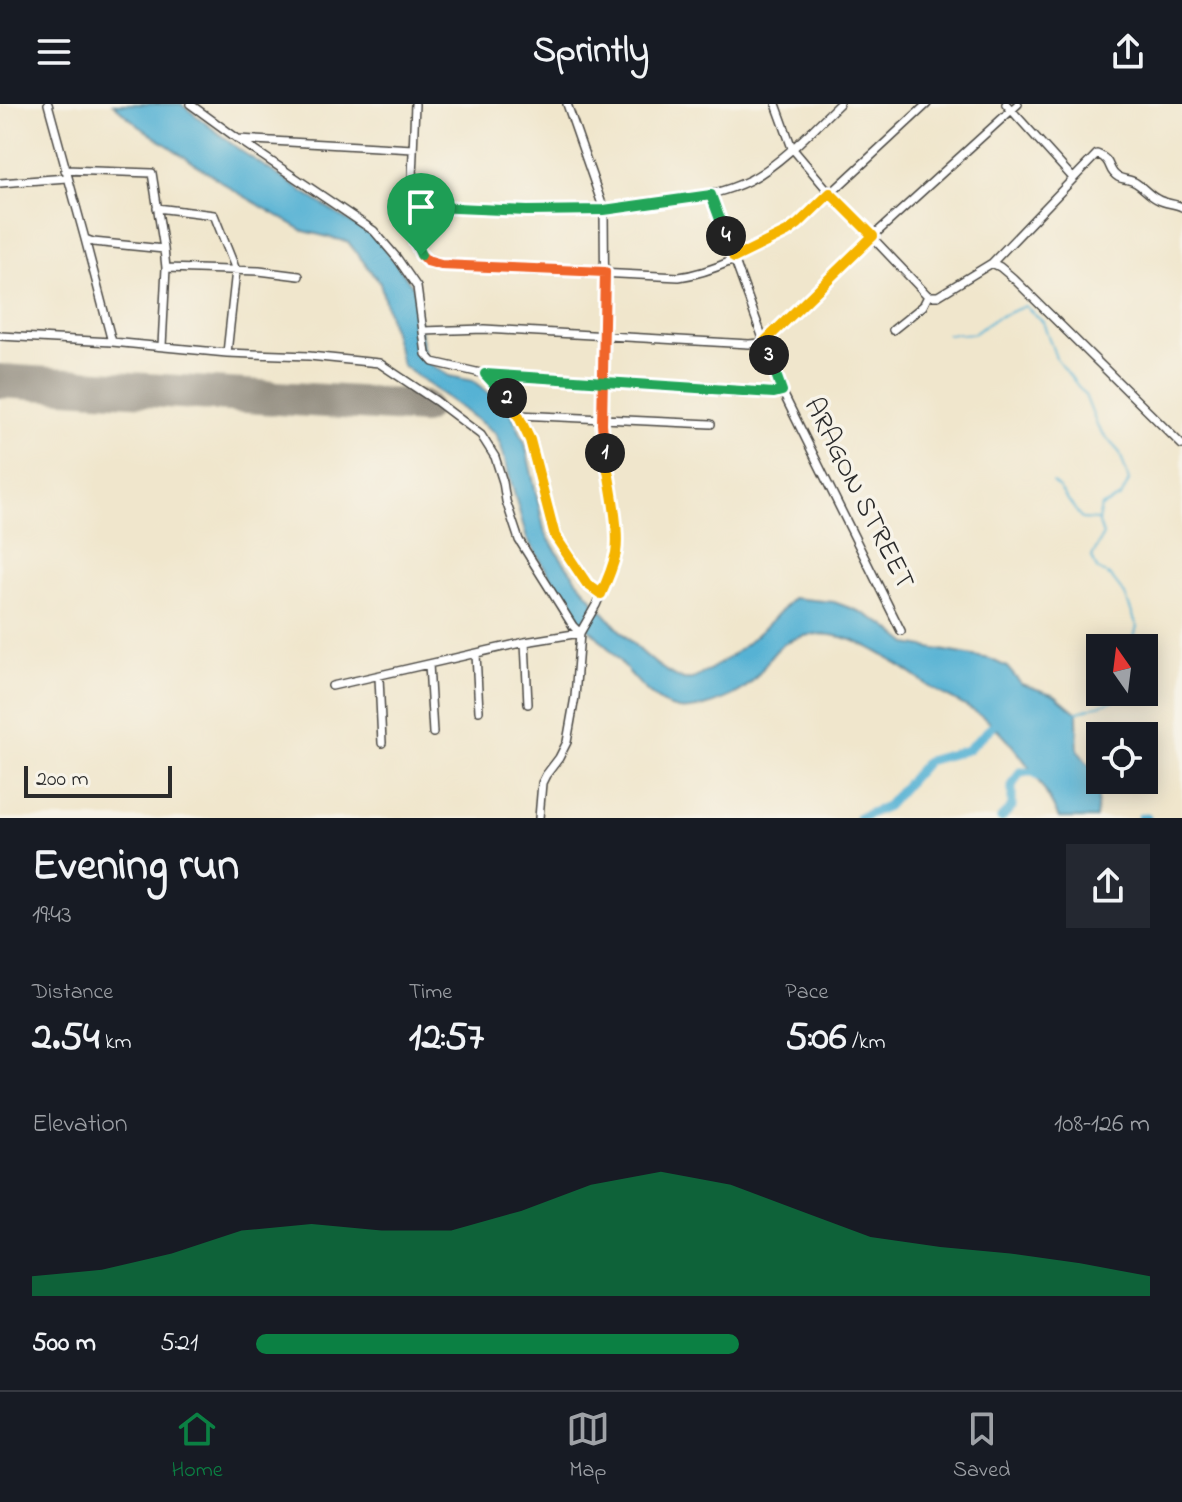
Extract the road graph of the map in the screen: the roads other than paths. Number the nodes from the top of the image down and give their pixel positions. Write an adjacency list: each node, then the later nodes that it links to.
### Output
1 (48, 104): 12 (street)
2 (190, 104): 9 (street)
3 (415, 104): 11 (street)
4 (567, 104): 20 (street)
5 (776, 104): 10 (street)
6 (839, 104): 10 (street)
7 (927, 104): 15 (street)
8 (1011, 106): 13 (street); 21 (street)
9 (238, 139): 11 (street); 32 (street)
10 (792, 148): 15 (street); 16 (street)
11 (413, 149): 17 (street)
12 (66, 174): 14 (street); 19 (street); 22 (street)
13 (1072, 177): 18 (street); 25 (street)
14 (0, 183)
15 (830, 193): 21 (street); 24 (street)
16 (711, 195): 20 (street); 24 (street, ARAGON STREET)
17 (410, 206): 20 (street); 28 (street)
18 (1182, 207)
19 (157, 208): 23 (street); 27 (street)
20 (604, 210): 28 (street)
21 (873, 236): 30 (street); 36 (street)
22 (85, 239): 23 (street); 35 (street)
23 (164, 249): 26 (street)
24 (734, 258): 28 (street); 36 (street, ARAGON STREET)
25 (992, 263): 30 (street); 45 (street)
26 (166, 268): 27 (street); 37 (street)
27 (236, 270): 29 (street); 38 (street)
28 (605, 272): 34 (street)
29 (299, 276)
30 (928, 296): 31 (street)
31 (893, 330)
32 (423, 331): 34 (street); 39 (street)
33 (0, 336): 35 (street)
34 (605, 336): 36 (street); 40 (street)
35 (112, 342): 37 (street)
36 (764, 342): 41 (street, ARAGON STREET)
37 (162, 346): 38 (street)
38 (227, 353): 48 (street)
39 (485, 374): 40 (street); 42 (street)
40 (603, 381): 41 (street); 43 (street)
41 (782, 391): 47 (street, ARAGON STREET)
42 (518, 415): 43 (street); 46 (street)
43 (603, 417): 44 (street); 46 (street)
44 (711, 424)
45 (1182, 445)
46 (601, 594): 48 (street)
47 (901, 631)
48 (580, 633): 49 (street); 58 (street)
49 (525, 642): 50 (street); 54 (street)
50 (476, 654): 51 (street); 55 (street)
51 (429, 664): 52 (street); 56 (street)
52 (379, 677): 53 (street); 57 (street)
53 (332, 686)
54 (528, 704)
55 (479, 711)
56 (433, 733)
57 (382, 743)
58 (539, 818)

